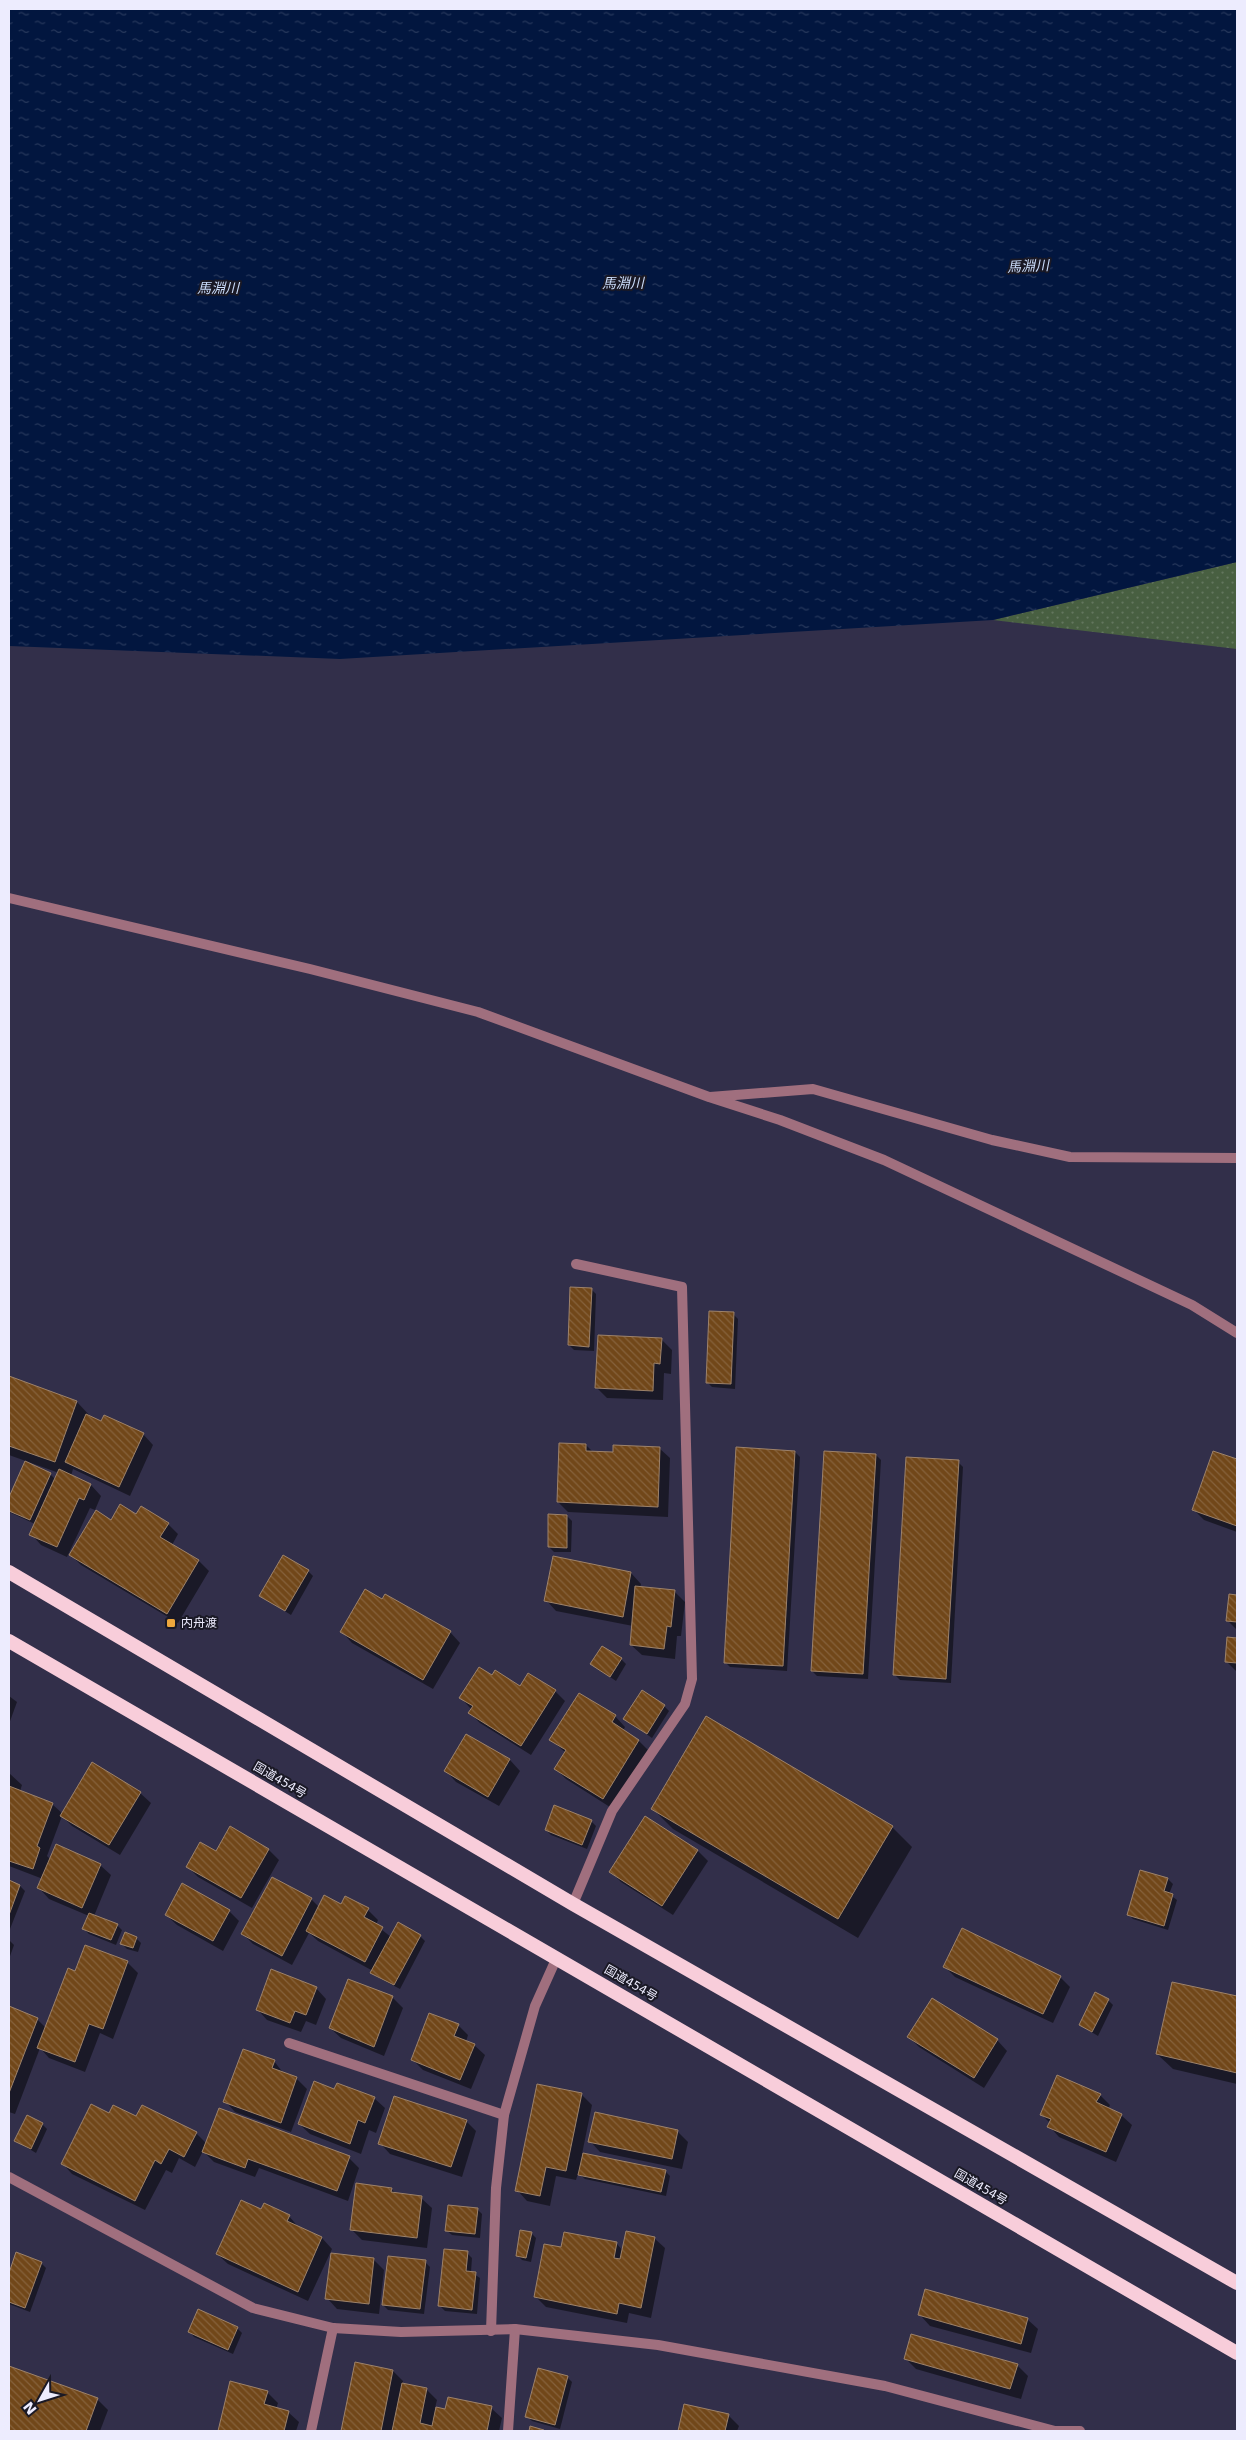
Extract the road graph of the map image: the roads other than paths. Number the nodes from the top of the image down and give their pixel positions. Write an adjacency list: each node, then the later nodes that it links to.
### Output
1 (9, 898): 2 (street)
2 (709, 1097): 3 (street); 5 (street)
3 (1237, 1158)
4 (576, 1264): 8 (street)
5 (1237, 1333)
6 (9, 1572): 8 (highway)
7 (9, 1641): 9 (highway, 国道454号)
8 (572, 1904): 13 (highway)
9 (558, 1957): 11 (street); 17 (highway, 国道454号)
10 (290, 2043): 11 (street)
11 (504, 2115): 16 (street)
12 (9, 2177): 14 (street)
13 (1237, 2283)
14 (333, 2328): 16 (street); 18 (street)
15 (516, 2330): 16 (street); 19 (street); 20 (street)
16 (491, 2331)
17 (1237, 2353)
18 (312, 2431)
19 (508, 2431)
20 (1080, 2431)

